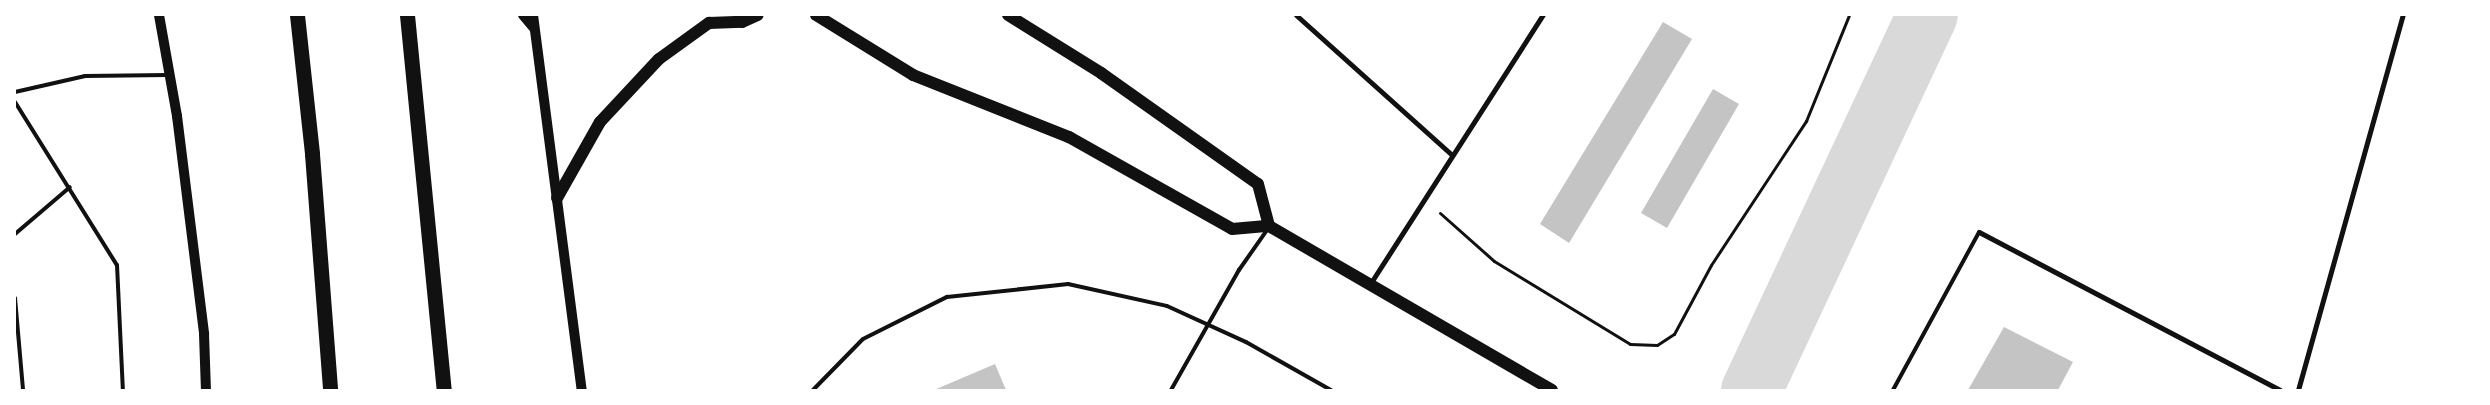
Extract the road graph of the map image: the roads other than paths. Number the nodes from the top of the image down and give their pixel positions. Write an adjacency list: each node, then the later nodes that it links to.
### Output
1 (160, 15): 13 (main road)
2 (297, 15): 28 (highway)
3 (407, 15): 29 (highway)
4 (522, 15): 12 (main road)
5 (533, 15): 12 (main road)
6 (758, 15): 18 (main road)
7 (816, 15): 19 (main road)
8 (1008, 15): 19 (main road)
9 (1296, 15): 16 (street)
10 (1543, 15): 16 (street)
11 (2403, 15): 37 (street)
12 (534, 28): 18 (main road)
13 (170, 75): 14 (lane); 27 (main road)
14 (15, 92)
15 (15, 102): 17 (lane)
16 (1452, 156): 22 (street)
17 (70, 187): 21 (lane); 26 (lane)
18 (557, 198): 30 (main road)
19 (1269, 226): 22 (main road); 24 (lane)
20 (1978, 232): 35 (lane); 36 (street)
21 (15, 234)
22 (1370, 284): 34 (main road)
23 (15, 298): 25 (lane)
24 (1208, 324): 31 (lane); 32 (lane); 33 (lane)
25 (23, 390)
26 (123, 390)
27 (206, 390)
28 (330, 390)
29 (444, 390)
30 (582, 390)
31 (813, 390)
32 (1172, 390)
33 (1331, 390)
34 (1552, 390)
35 (1893, 390)
36 (2280, 390)
37 (2298, 390)

